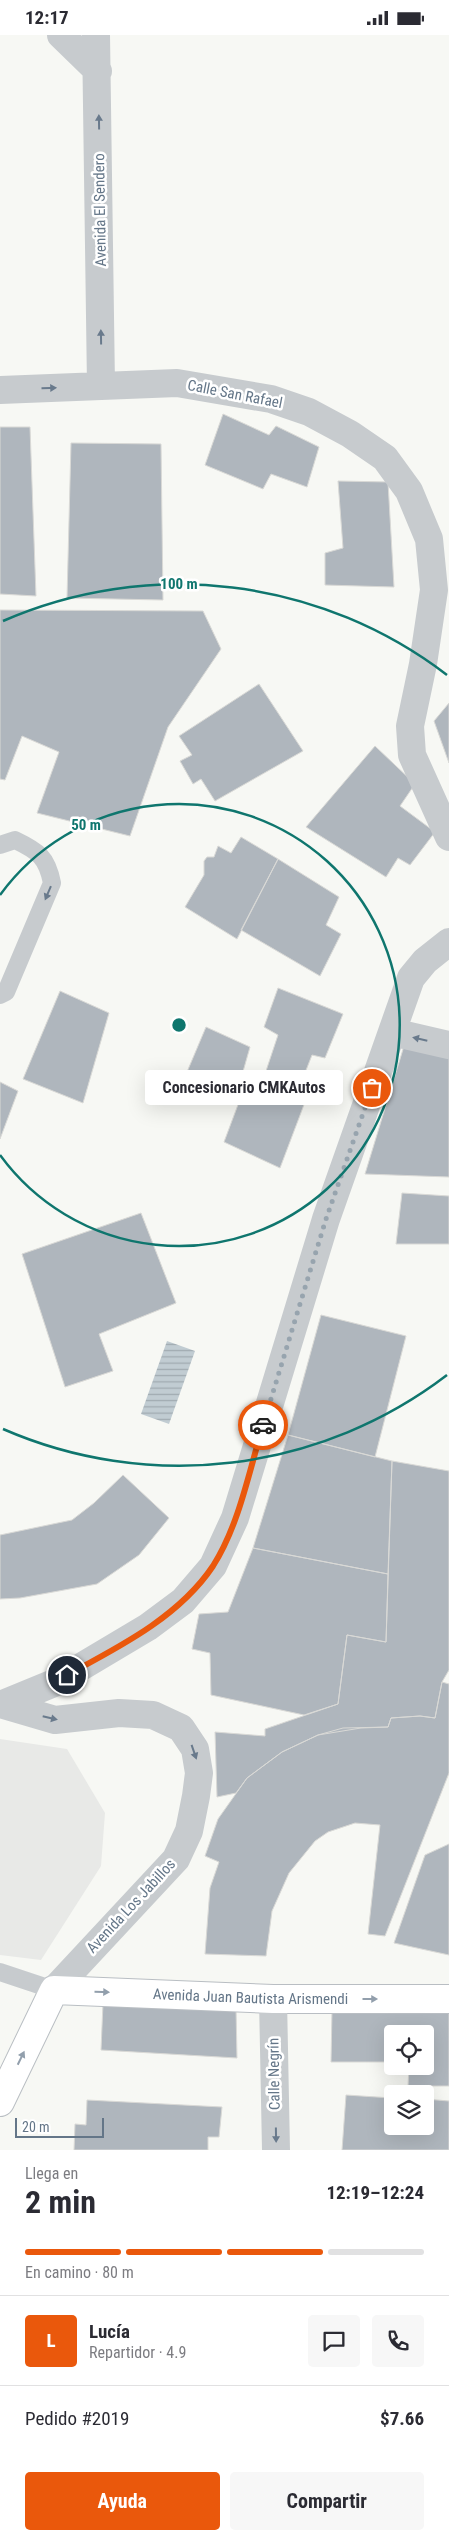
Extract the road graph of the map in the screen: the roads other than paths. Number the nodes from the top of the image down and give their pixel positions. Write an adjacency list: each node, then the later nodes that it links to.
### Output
1 (61, 35): 3 (street)
2 (96, 35): 3 (street, Avenida El Sendero)
3 (98, 71): 4 (street, Avenida El Sendero, one-way to 3)
4 (101, 386): 5 (street, Calle San Rafael, one-way to 4); 6 (street, Calle San Rafael)
5 (0, 390)
6 (449, 837)
7 (0, 845): 9 (lane, one-way to 9)
8 (449, 942): 10 (street)
9 (0, 995)
10 (392, 1032): 11 (street, one-way to 10); 12 (street)
11 (449, 1045)
12 (2, 1704): 14 (street, Avenida Los Jabillos, one-way to 14)
13 (0, 1972): 14 (lane)
14 (54, 1990): 15 (street, Avenida Juan Bautista Arismendi, one-way to 15); 17 (street, Avenida Los Jabillos, one-way to 14)
15 (273, 1999): 16 (street, Avenida Juan Bautista Arismendi, one-way to 16); 18 (street, Calle Negrín, one-way to 18)
16 (449, 1999)
17 (0, 2102)
18 (276, 2150)

